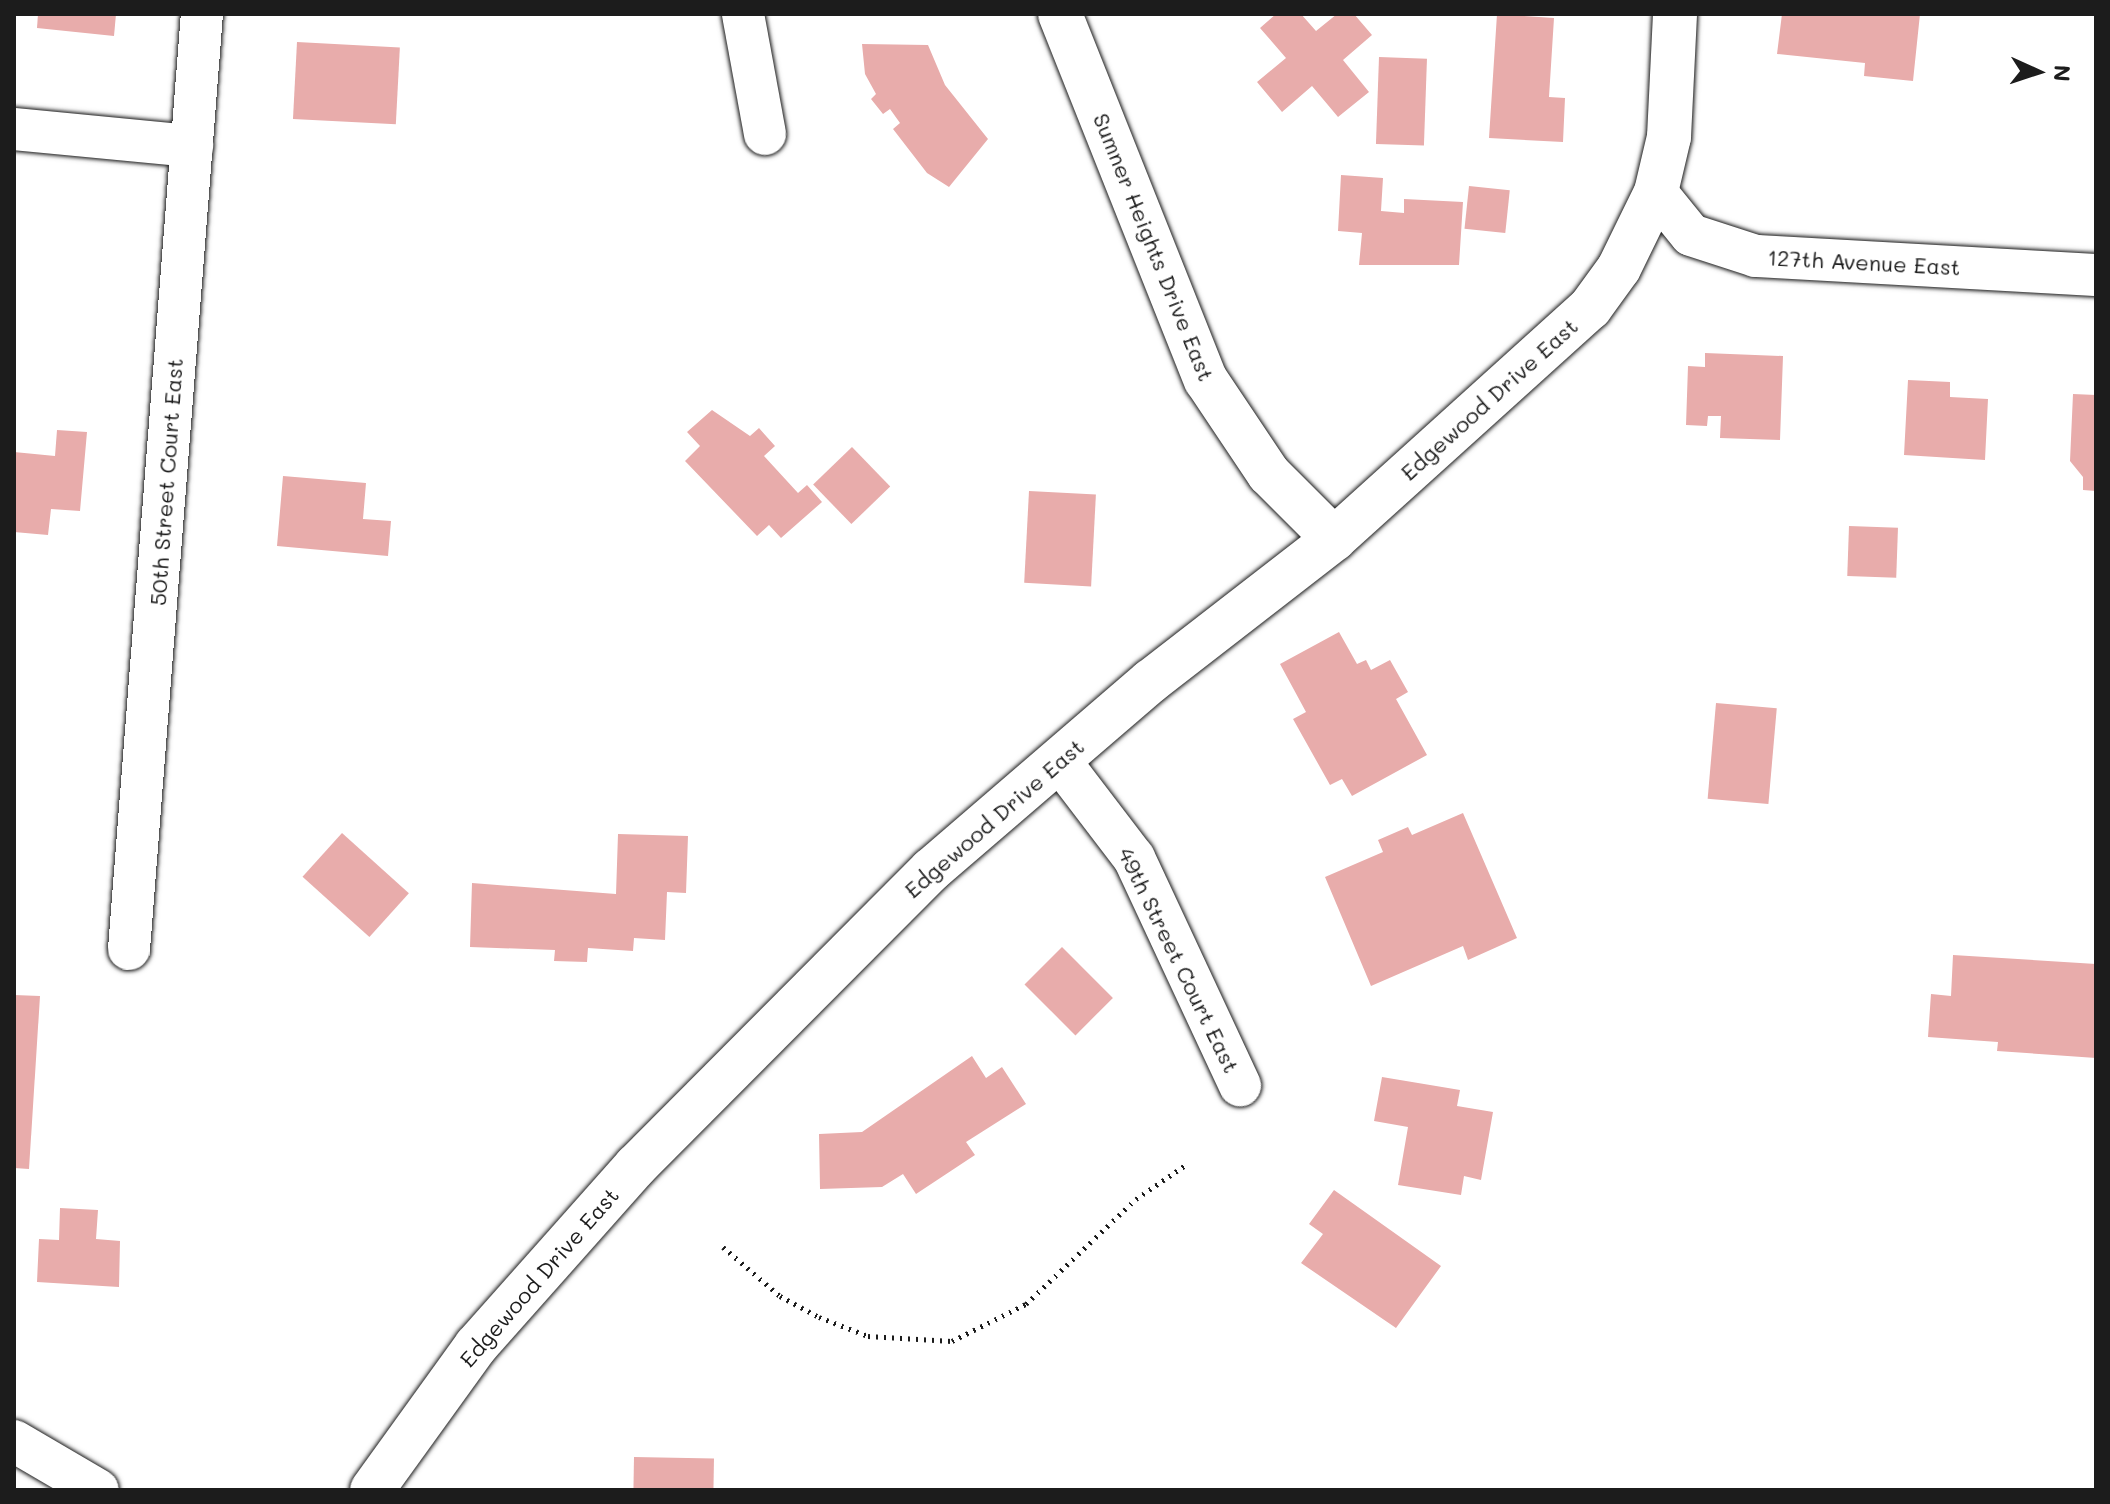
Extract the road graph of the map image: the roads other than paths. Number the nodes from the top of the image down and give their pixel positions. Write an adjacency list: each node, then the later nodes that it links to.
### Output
1 (202, 14): 7 (street, 50th Street Court East)
2 (743, 14): 6 (street)
3 (1060, 14): 10 (street, Sumner Heights Drive East)
4 (1675, 14): 8 (street, Edgewood Drive East)
5 (14, 129): 7 (street)
6 (765, 134)
7 (192, 146): 12 (street, 50th Street Court East)
8 (1656, 192): 9 (street, 127th Avenue East); 10 (street, Edgewood Drive East)
9 (2096, 275)
10 (1334, 539): 11 (street, Edgewood Drive East)
11 (1059, 760): 13 (street, 49th Street Court East); 16 (street, Edgewood Drive East)
12 (129, 949)
13 (1240, 1085)
14 (14, 1441): 15 (street)
15 (98, 1490)
16 (372, 1490)

